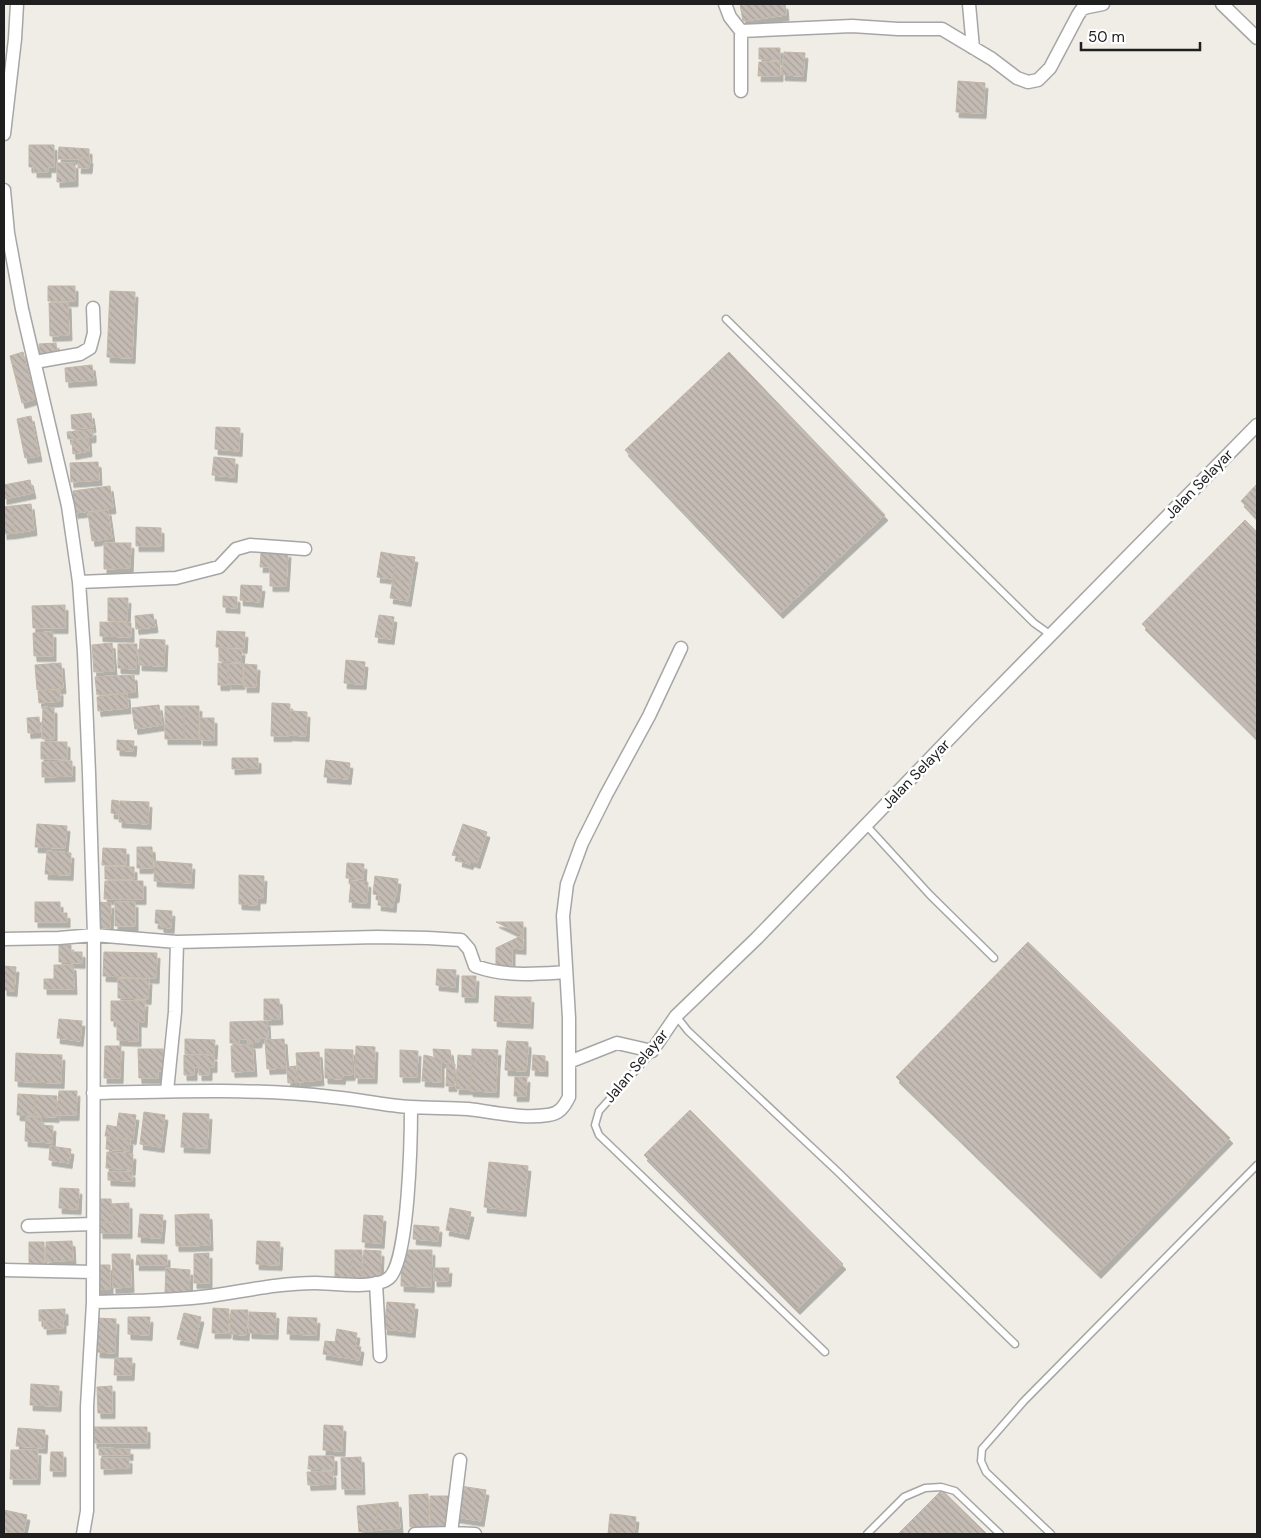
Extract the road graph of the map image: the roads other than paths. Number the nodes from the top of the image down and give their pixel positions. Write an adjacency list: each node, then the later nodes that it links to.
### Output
1 (17, 4): 10 (street)
2 (726, 4): 6 (street)
3 (969, 4): 8 (street)
4 (1103, 4): 8 (street)
5 (1222, 4): 7 (street)
6 (741, 31): 8 (street); 9 (street)
7 (1257, 38)
8 (973, 48)
9 (742, 91)
10 (4, 134)
11 (4, 190): 14 (street)
12 (93, 308): 14 (street)
13 (726, 320): 18 (lane)
14 (35, 362): 17 (street)
15 (1257, 424): 18 (street, Jalan Selayar)
16 (305, 550): 17 (street)
17 (79, 582): 21 (street)
18 (1051, 635): 20 (street, Jalan Selayar)
19 (681, 648): 25 (street)
20 (866, 825): 24 (lane); 26 (street, Jalan Selayar)
21 (94, 935): 22 (street); 23 (street); 30 (street)
22 (4, 939)
23 (177, 942): 25 (street); 29 (street)
24 (994, 958)
25 (566, 972): 28 (street)
26 (676, 1016): 27 (street, Jalan Selayar); 39 (lane)
27 (652, 1051): 28 (street); 40 (lane, Jalan Selayar)
28 (569, 1062): 31 (street)
29 (167, 1091): 30 (street); 31 (street)
30 (93, 1093): 33 (street)
31 (411, 1107): 37 (street)
32 (1257, 1166): 49 (lane)
33 (93, 1224): 34 (street); 36 (street)
34 (28, 1226)
35 (4, 1270): 36 (street)
36 (93, 1272): 38 (street)
37 (376, 1283): 38 (street); 41 (street)
38 (93, 1302): 44 (street)
39 (1015, 1344)
40 (825, 1352)
41 (380, 1356)
42 (460, 1460): 43 (street)
43 (451, 1533): 45 (street); 46 (street)
44 (83, 1534)
45 (416, 1534)
46 (475, 1534)
47 (867, 1534): 48 (lane)
48 (1000, 1534)
49 (1051, 1534)

